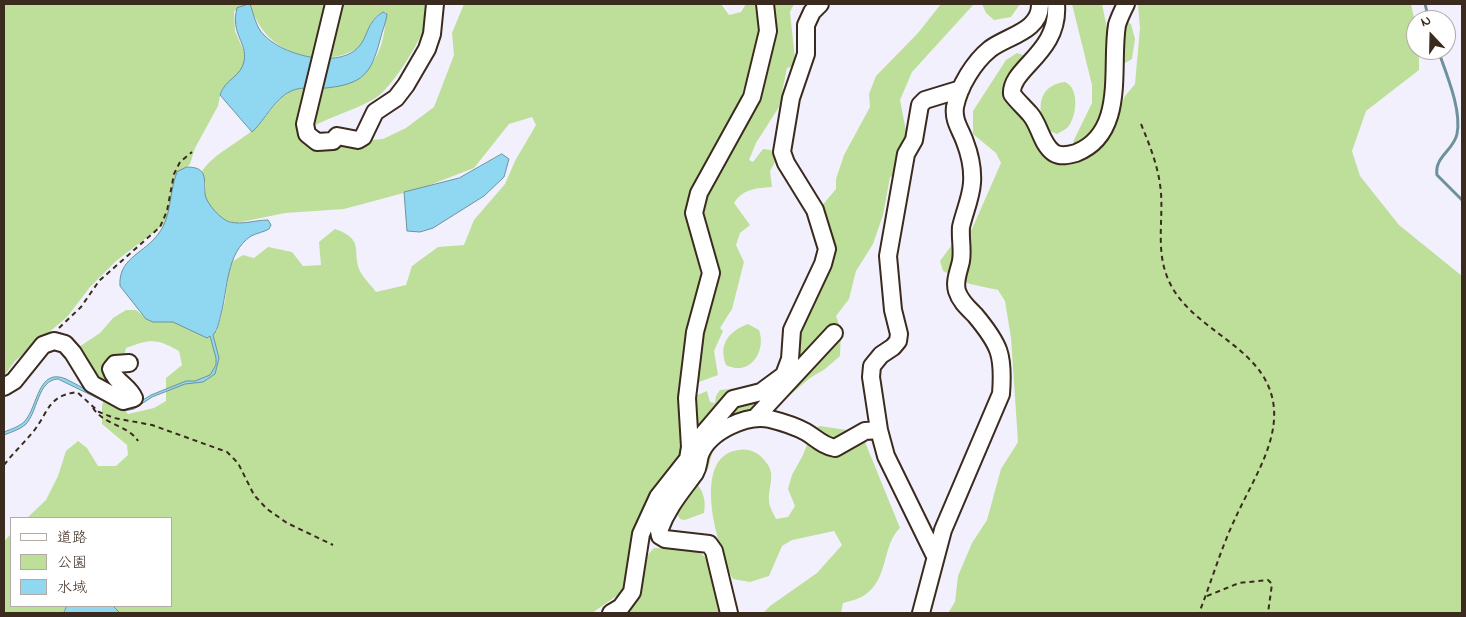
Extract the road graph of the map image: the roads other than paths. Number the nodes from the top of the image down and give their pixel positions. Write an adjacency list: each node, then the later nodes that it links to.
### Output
1 (334, 4): 2 (street)
2 (435, 4)
3 (765, 4): 16 (street)
4 (820, 4): 14 (street)
5 (1040, 4): 8 (street)
6 (1056, 4): 7 (street)
7 (1126, 4)
8 (961, 89): 13 (street); 15 (street)
9 (834, 332): 12 (street)
10 (128, 363): 11 (street)
11 (4, 387)
12 (756, 417): 13 (street); 14 (street)
13 (879, 430): 15 (street)
14 (700, 455): 17 (street)
15 (935, 556): 18 (street)
16 (611, 613)
17 (729, 613)
18 (922, 613)

